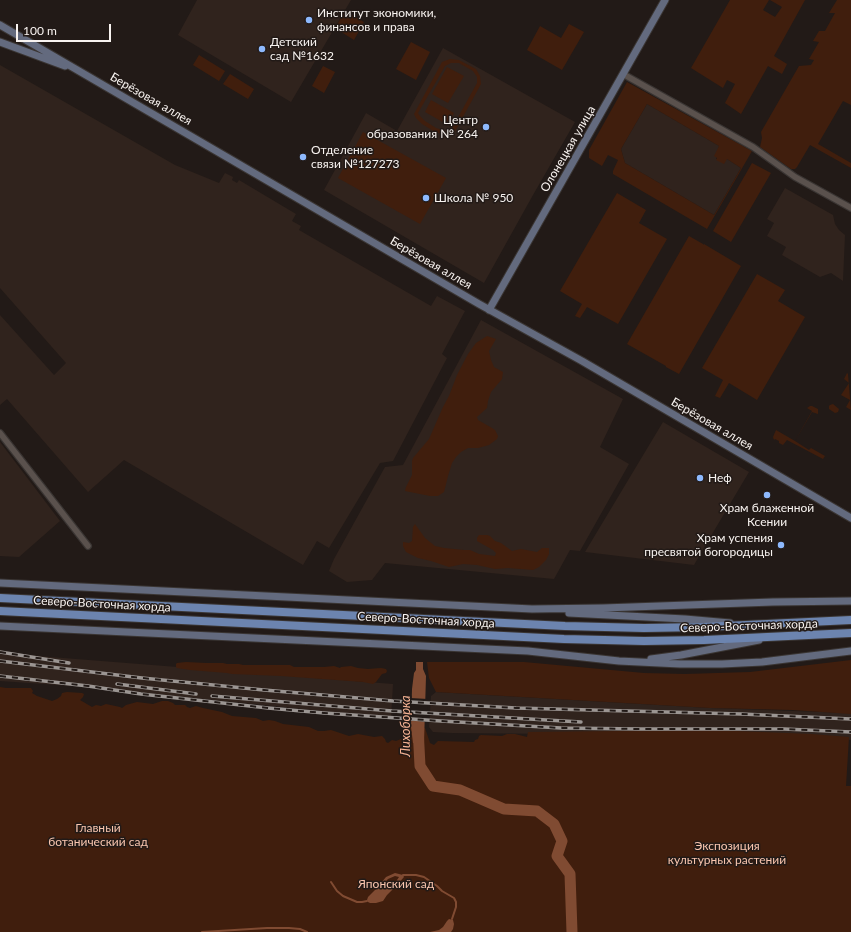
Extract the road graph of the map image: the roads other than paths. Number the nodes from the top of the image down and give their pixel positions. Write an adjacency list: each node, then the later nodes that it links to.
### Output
1 (665, 0): 5 (main road, Олонецкая улица)
2 (0, 25): 4 (main road, Берёзовая аллея)
3 (0, 42): 4 (main road)
4 (82, 72): 7 (main road, Берёзовая аллея)
5 (623, 74): 6 (street); 7 (main road, Олонецкая улица)
6 (851, 208)
7 (489, 310): 9 (main road, Берёзовая аллея)
8 (0, 433): 10 (street)
9 (850, 515)
10 (88, 546)
11 (0, 583): 14 (main road)
12 (0, 598): 17 (main road, Северо-Восточная хорда)
13 (851, 601): 14 (main road)
14 (532, 609): 17 (main road)
15 (0, 611): 20 (main road, Северо-Восточная хорда)
16 (851, 620): 17 (main road, Северо-Восточная хорда)
17 (758, 625)
18 (0, 626): 22 (main road)
19 (851, 633): 20 (main road, Северо-Восточная хорда)
20 (775, 637): 22 (main road)
21 (851, 651): 22 (main road)
22 (619, 661)

